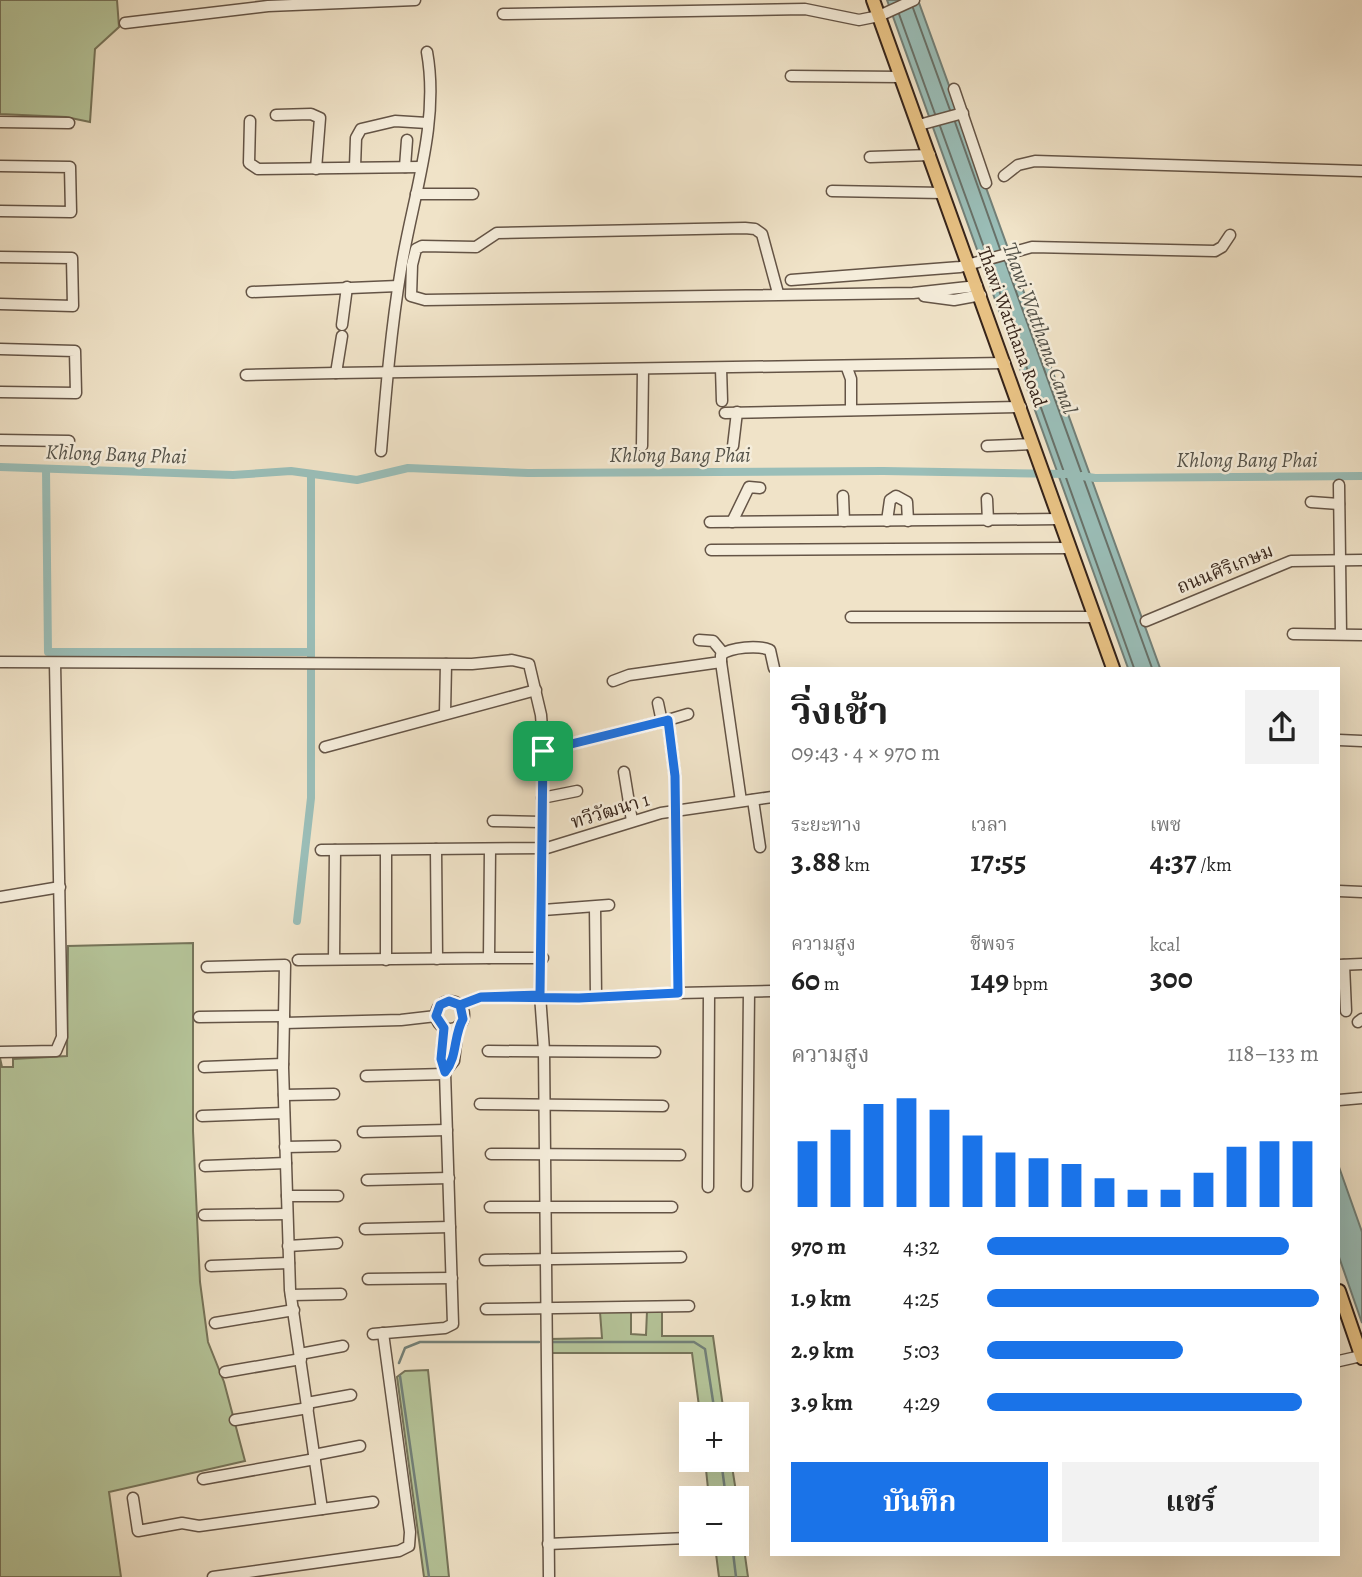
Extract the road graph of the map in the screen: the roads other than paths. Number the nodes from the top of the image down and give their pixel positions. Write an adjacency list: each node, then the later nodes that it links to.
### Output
1 (415, 0): 4 (street)
2 (873, 0): 6 (main road, Thawi Watthana Road)
3 (914, 0): 6 (street)
4 (271, 3): 7 (street)
5 (503, 14): 6 (street)
6 (879, 16): 10 (main road, Thawi Watthana Road)
7 (125, 23)
8 (427, 52): 17 (street)
9 (791, 76): 10 (street)
10 (900, 76): 18 (main road, Thawi Watthana Road)
11 (954, 89): 12 (street)
12 (962, 113): 18 (street); 29 (street)
13 (276, 115): 26 (street)
14 (250, 121): 26 (street)
15 (0, 122): 16 (street)
16 (69, 123)
17 (427, 123): 23 (street); 25 (street)
18 (923, 124): 20 (main road, Thawi Watthana Road)
19 (407, 140): 24 (street)
20 (930, 155): 21 (street); 31 (main road, Thawi Watthana Road)
21 (870, 157)
22 (0, 166): 34 (street)
23 (355, 167): 24 (street); 26 (street)
24 (405, 167): 25 (street)
25 (422, 167): 32 (street)
26 (316, 169)
27 (1362, 171): 28 (street)
28 (1004, 176)
29 (986, 183)
30 (832, 191): 31 (street)
31 (943, 192): 37 (main road, Thawi Watthana Road)
32 (416, 194): 33 (street); 39 (street)
33 (473, 194)
34 (0, 211)
35 (1230, 234): 37 (street)
36 (0, 257): 44 (street)
37 (970, 266): 38 (street); 41 (main road, Thawi Watthana Road)
38 (791, 280)
39 (398, 286): 40 (street); 50 (street)
40 (346, 287): 42 (street); 51 (street)
41 (979, 290): 43 (street); 46 (main road, Thawi Watthana Road)
42 (252, 292)
43 (778, 293): 43 (street)
44 (0, 304)
45 (0, 349): 53 (street)
46 (1005, 363): 48 (street); 55 (main road, Thawi Watthana Road)
47 (721, 368): 48 (street); 49 (street); 54 (street)
48 (847, 368): 56 (street)
49 (643, 370): 50 (street); 62 (street)
50 (388, 372): 51 (street); 65 (street)
51 (336, 373): 52 (street)
52 (246, 375)
53 (0, 392)
54 (722, 401)
55 (1021, 407): 56 (street); 61 (main road, Thawi Watthana Road)
56 (851, 410): 57 (street)
57 (737, 412): 58 (street); 63 (street)
58 (725, 413)
59 (0, 440): 60 (street)
60 (69, 441)
61 (1033, 444): 64 (street); 72 (main road, Thawi Watthana Road)
62 (642, 446)
63 (733, 446)
64 (987, 446)
65 (382, 451)
66 (1339, 485): 71 (street)
67 (760, 488): 78 (street)
68 (843, 495): 73 (street)
69 (987, 499): 76 (street)
70 (1311, 502): 71 (street)
71 (1339, 504): 81 (street)
72 (1060, 519): 76 (street); 79 (main road, Thawi Watthana Road)
73 (844, 521): 74 (street); 78 (street)
74 (887, 521): 75 (street); 75 (street)
75 (908, 521): 76 (street)
76 (988, 521)
77 (710, 522): 78 (street)
78 (732, 522)
79 (1070, 548): 80 (street); 84 (main road, Thawi Watthana Road)
80 (711, 550)
81 (1339, 560): 82 (street, ถนนศิริเกษม); 85 (street, ถนนศิริเกษม); 87 (street)
82 (1362, 560)
83 (851, 617): 84 (street)
84 (1095, 617): 95 (main road, Thawi Watthana Road)
85 (1146, 621)
86 (1293, 634): 87 (street)
87 (1341, 634): 88 (street)
88 (1362, 635)
89 (699, 640): 90 (street)
90 (722, 657): 94 (street); 96 (street); 111 (street)
91 (0, 662): 92 (street)
92 (55, 663): 93 (street); 123 (street)
93 (446, 664): 97 (street); 99 (street)
94 (774, 667)
95 (1113, 667)
96 (614, 681)
97 (536, 690): 99 (street); 105 (street)
98 (658, 703): 101 (street)
99 (445, 713): 104 (street)
100 (688, 714): 101 (street)
101 (665, 721): 105 (street); 112 (street)
102 (1340, 740): 103 (street)
103 (1362, 741)
104 (325, 747)
105 (543, 751): 109 (street)
106 (624, 772): 114 (street)
107 (577, 791): 109 (street)
108 (770, 797): 110 (street, ทวีวัฒนา 1)
109 (541, 798): 115 (street)
110 (753, 800): 111 (street, ทวีวัฒนา 1); 117 (street)
111 (741, 801): 112 (street, ทวีวัฒนา 1)
112 (676, 811): 114 (street, ทวีวัฒนา 1); 141 (street)
113 (493, 821): 115 (street)
114 (632, 821): 116 (street, ทวีวัฒนา 1)
115 (541, 822): 116 (street)
116 (542, 847): 119 (street, ทวีวัฒนา 1); 129 (street)
117 (760, 848)
118 (436, 849): 119 (street, ทวีวัฒนา 1); 122 (street, ทวีวัฒนา 1); 132 (street)
119 (490, 849): 131 (street)
120 (321, 850): 121 (street, ทวีวัฒนา 1)
121 (335, 850): 122 (street, ทวีวัฒนา 1); 134 (street)
122 (386, 851): 135 (street)
123 (60, 887): 126 (street); 154 (street)
124 (1340, 891): 125 (street)
125 (1362, 892)
126 (0, 897)
127 (610, 905): 128 (street)
128 (595, 907): 129 (street); 144 (street)
129 (543, 910): 130 (street)
130 (543, 957): 131 (street); 143 (street)
131 (489, 958): 132 (street)
132 (438, 959): 135 (street)
133 (298, 960): 134 (street)
134 (334, 960): 135 (street)
135 (386, 960)
136 (1362, 964): 137 (street)
137 (1341, 965): 146 (street)
138 (206, 967): 149 (street)
139 (770, 991): 140 (street)
140 (749, 992): 142 (street); 180 (street)
141 (678, 993): 142 (street); 144 (street)
142 (709, 993): 181 (street)
143 (540, 995): 144 (street); 145 (street); 152 (street)
144 (596, 996)
145 (460, 1005): 147 (street); 150 (street)
146 (1346, 1011)
147 (436, 1016): 149 (street); 151 (street)
148 (199, 1017): 149 (street)
149 (284, 1020): 156 (street)
150 (458, 1026): 151 (street); 158 (street)
151 (444, 1028): 158 (street)
152 (544, 1050): 153 (street); 155 (street); 165 (street)
153 (488, 1051)
154 (0, 1052)
155 (655, 1052)
156 (283, 1065): 157 (street); 161 (street)
157 (204, 1067)
158 (445, 1073): 159 (street); 169 (street)
159 (366, 1076)
160 (334, 1094): 161 (street)
161 (284, 1095): 167 (street)
162 (1362, 1098): 163 (street)
163 (1340, 1100)
164 (480, 1104): 165 (street)
165 (544, 1104): 166 (street); 174 (street)
166 (663, 1107)
167 (284, 1113): 168 (street); 172 (street)
168 (202, 1116)
169 (447, 1130): 170 (street); 178 (street)
170 (363, 1132)
171 (335, 1146): 172 (street)
172 (285, 1147): 176 (street)
173 (491, 1154): 174 (street)
174 (545, 1155): 175 (street); 185 (street)
175 (680, 1155)
176 (286, 1163): 177 (street); 182 (street)
177 (205, 1166)
178 (449, 1178): 179 (street); 189 (street)
179 (367, 1180)
180 (747, 1186)
181 (708, 1187)
182 (287, 1196): 183 (street); 187 (street)
183 (338, 1196)
184 (490, 1207): 185 (street)
185 (545, 1207): 186 (street); 194 (street)
186 (672, 1207)
187 (287, 1214): 188 (street); 192 (street)
188 (204, 1215)
189 (450, 1227): 190 (street); 198 (street)
190 (365, 1229)
191 (337, 1243): 192 (street)
192 (288, 1246): 196 (street)
193 (681, 1257): 194 (street)
194 (545, 1258): 195 (street); 205 (street)
195 (485, 1260)
196 (289, 1263): 197 (street); 201 (street)
197 (211, 1266)
198 (452, 1278): 199 (street); 225 (street)
199 (368, 1279)
200 (341, 1294): 201 (street)
201 (291, 1295): 206 (street)
202 (1340, 1297): 208 (main road)
203 (689, 1306): 205 (street)
204 (486, 1309): 205 (street)
205 (545, 1309): 224 (street)
206 (294, 1310): 207 (street); 210 (street)
207 (215, 1323)
208 (1345, 1326): 211 (main road)
209 (343, 1346): 210 (street)
210 (300, 1356): 213 (street); 215 (street)
211 (1362, 1357): 212 (street)
212 (1340, 1361)
213 (225, 1372)
214 (351, 1395): 215 (street)
215 (307, 1405): 216 (street); 218 (street)
216 (235, 1420)
217 (359, 1446): 218 (street)
218 (315, 1457): 219 (street); 222 (street)
219 (203, 1479)
220 (133, 1498): 222 (street)
221 (373, 1502): 222 (street)
222 (322, 1509)
223 (679, 1538): 224 (street)
224 (548, 1544): 227 (street)
225 (271, 1573): 226 (street)
226 (214, 1577)
227 (549, 1577)

